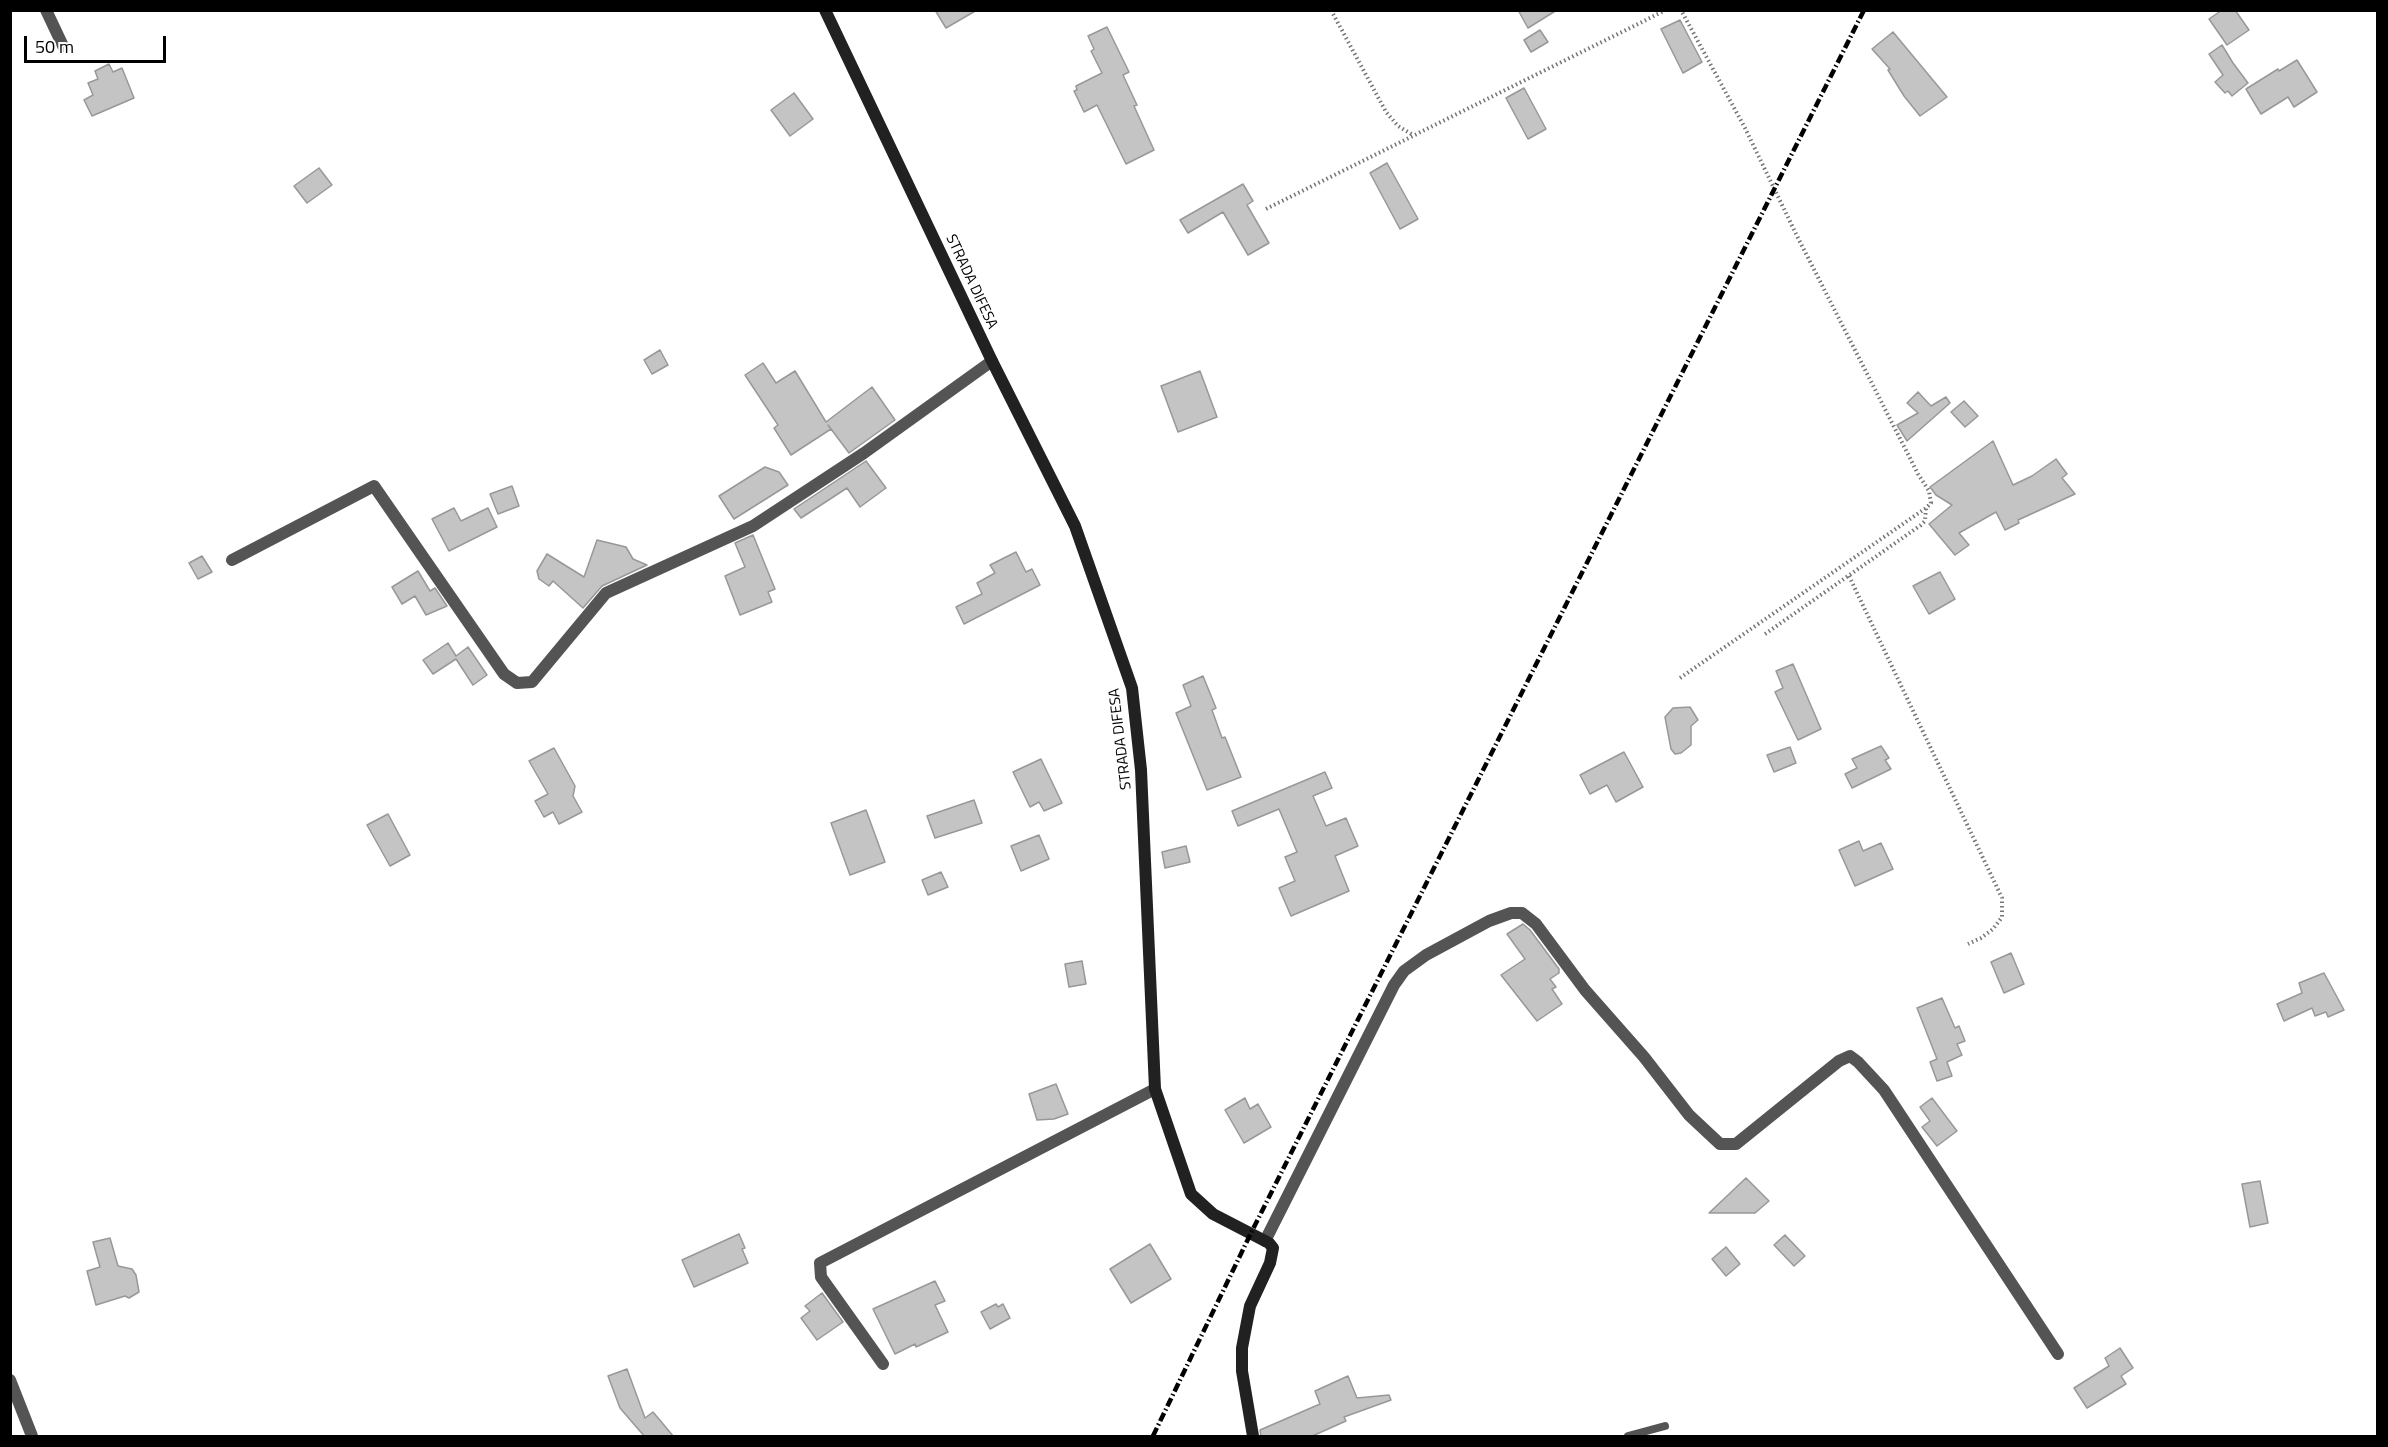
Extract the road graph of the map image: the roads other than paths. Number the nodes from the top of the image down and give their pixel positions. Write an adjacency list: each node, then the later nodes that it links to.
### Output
1 (46, 10): 3 (street)
2 (825, 10): 4 (street, STRADA DIFESA)
3 (63, 46)
4 (992, 361): 5 (street); 6 (street, STRADA DIFESA)
5 (231, 560)
6 (1155, 1089): 7 (street, STRADA DIFESA); 9 (street)
7 (1265, 1241): 8 (street); 13 (street)
8 (2058, 1354)
9 (883, 1364)
10 (10, 1380): 12 (street)
11 (1665, 1426): 14 (lane)
12 (32, 1437)
13 (1253, 1437)
14 (1628, 1437)

